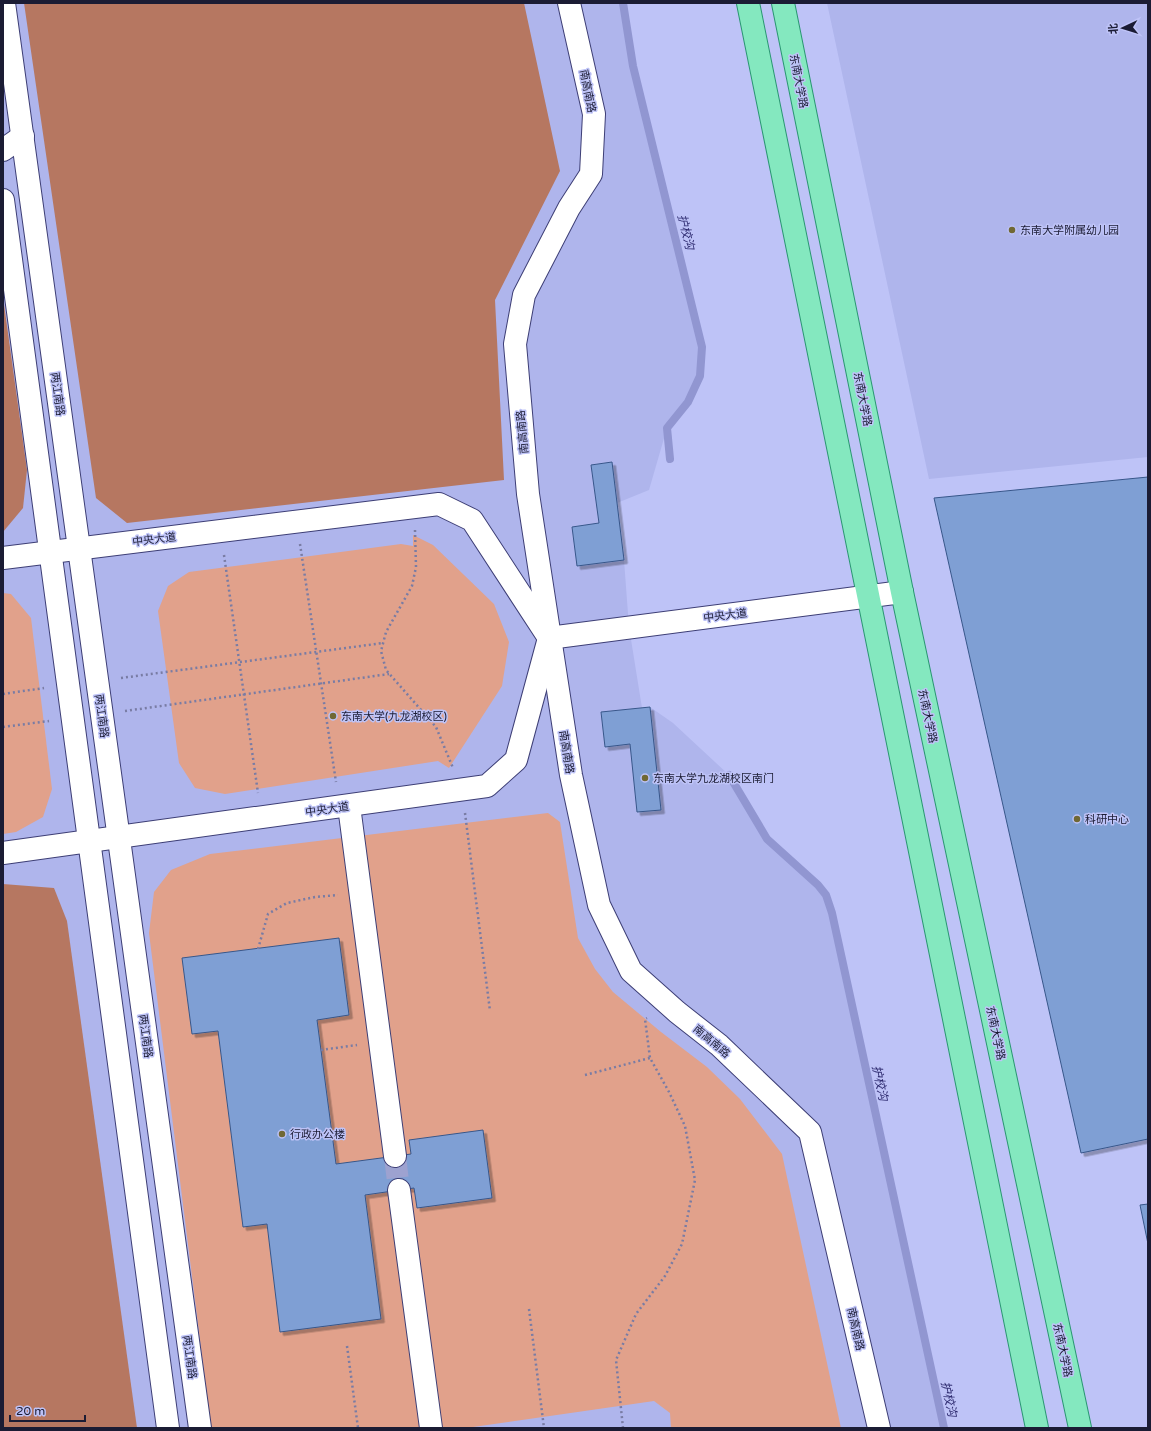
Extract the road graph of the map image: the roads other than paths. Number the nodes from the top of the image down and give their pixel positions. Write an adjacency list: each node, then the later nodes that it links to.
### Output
1 (4, 3): 5 (street, 两江南路)
2 (569, 3): 13 (street, 南高南路)
3 (748, 3): 12 (main road)
4 (783, 3): 11 (main road, 东南大学路)
5 (23, 136): 6 (street); 8 (street, 两江南路)
6 (3, 150)
7 (3, 200): 9 (street)
8 (79, 548): 9 (street, 中央大道); 13 (street, 中央大道); 15 (street, 两江南路)
9 (50, 552): 10 (street, 中央大道); 16 (street)
10 (3, 558)
11 (902, 592): 12 (street, 中央大道); 27 (main road, 东南大学路)
12 (867, 596): 13 (street, 中央大道); 26 (main road)
13 (549, 638): 14 (street, 中央大道); 25 (street, 南高南路)
14 (344, 806): 15 (street, 中央大道); 18 (street)
15 (119, 838): 16 (street, 中央大道); 20 (street, 两江南路)
16 (89, 841): 17 (street, 中央大道); 21 (street)
17 (3, 853)
18 (395, 1156)
19 (399, 1190): 24 (street)
20 (178, 1269): 21 (street); 23 (street, 两江南路)
21 (147, 1274): 22 (street)
22 (168, 1428)
23 (200, 1428)
24 (431, 1428)
25 (879, 1428)
26 (1037, 1428)
27 (1080, 1428)

